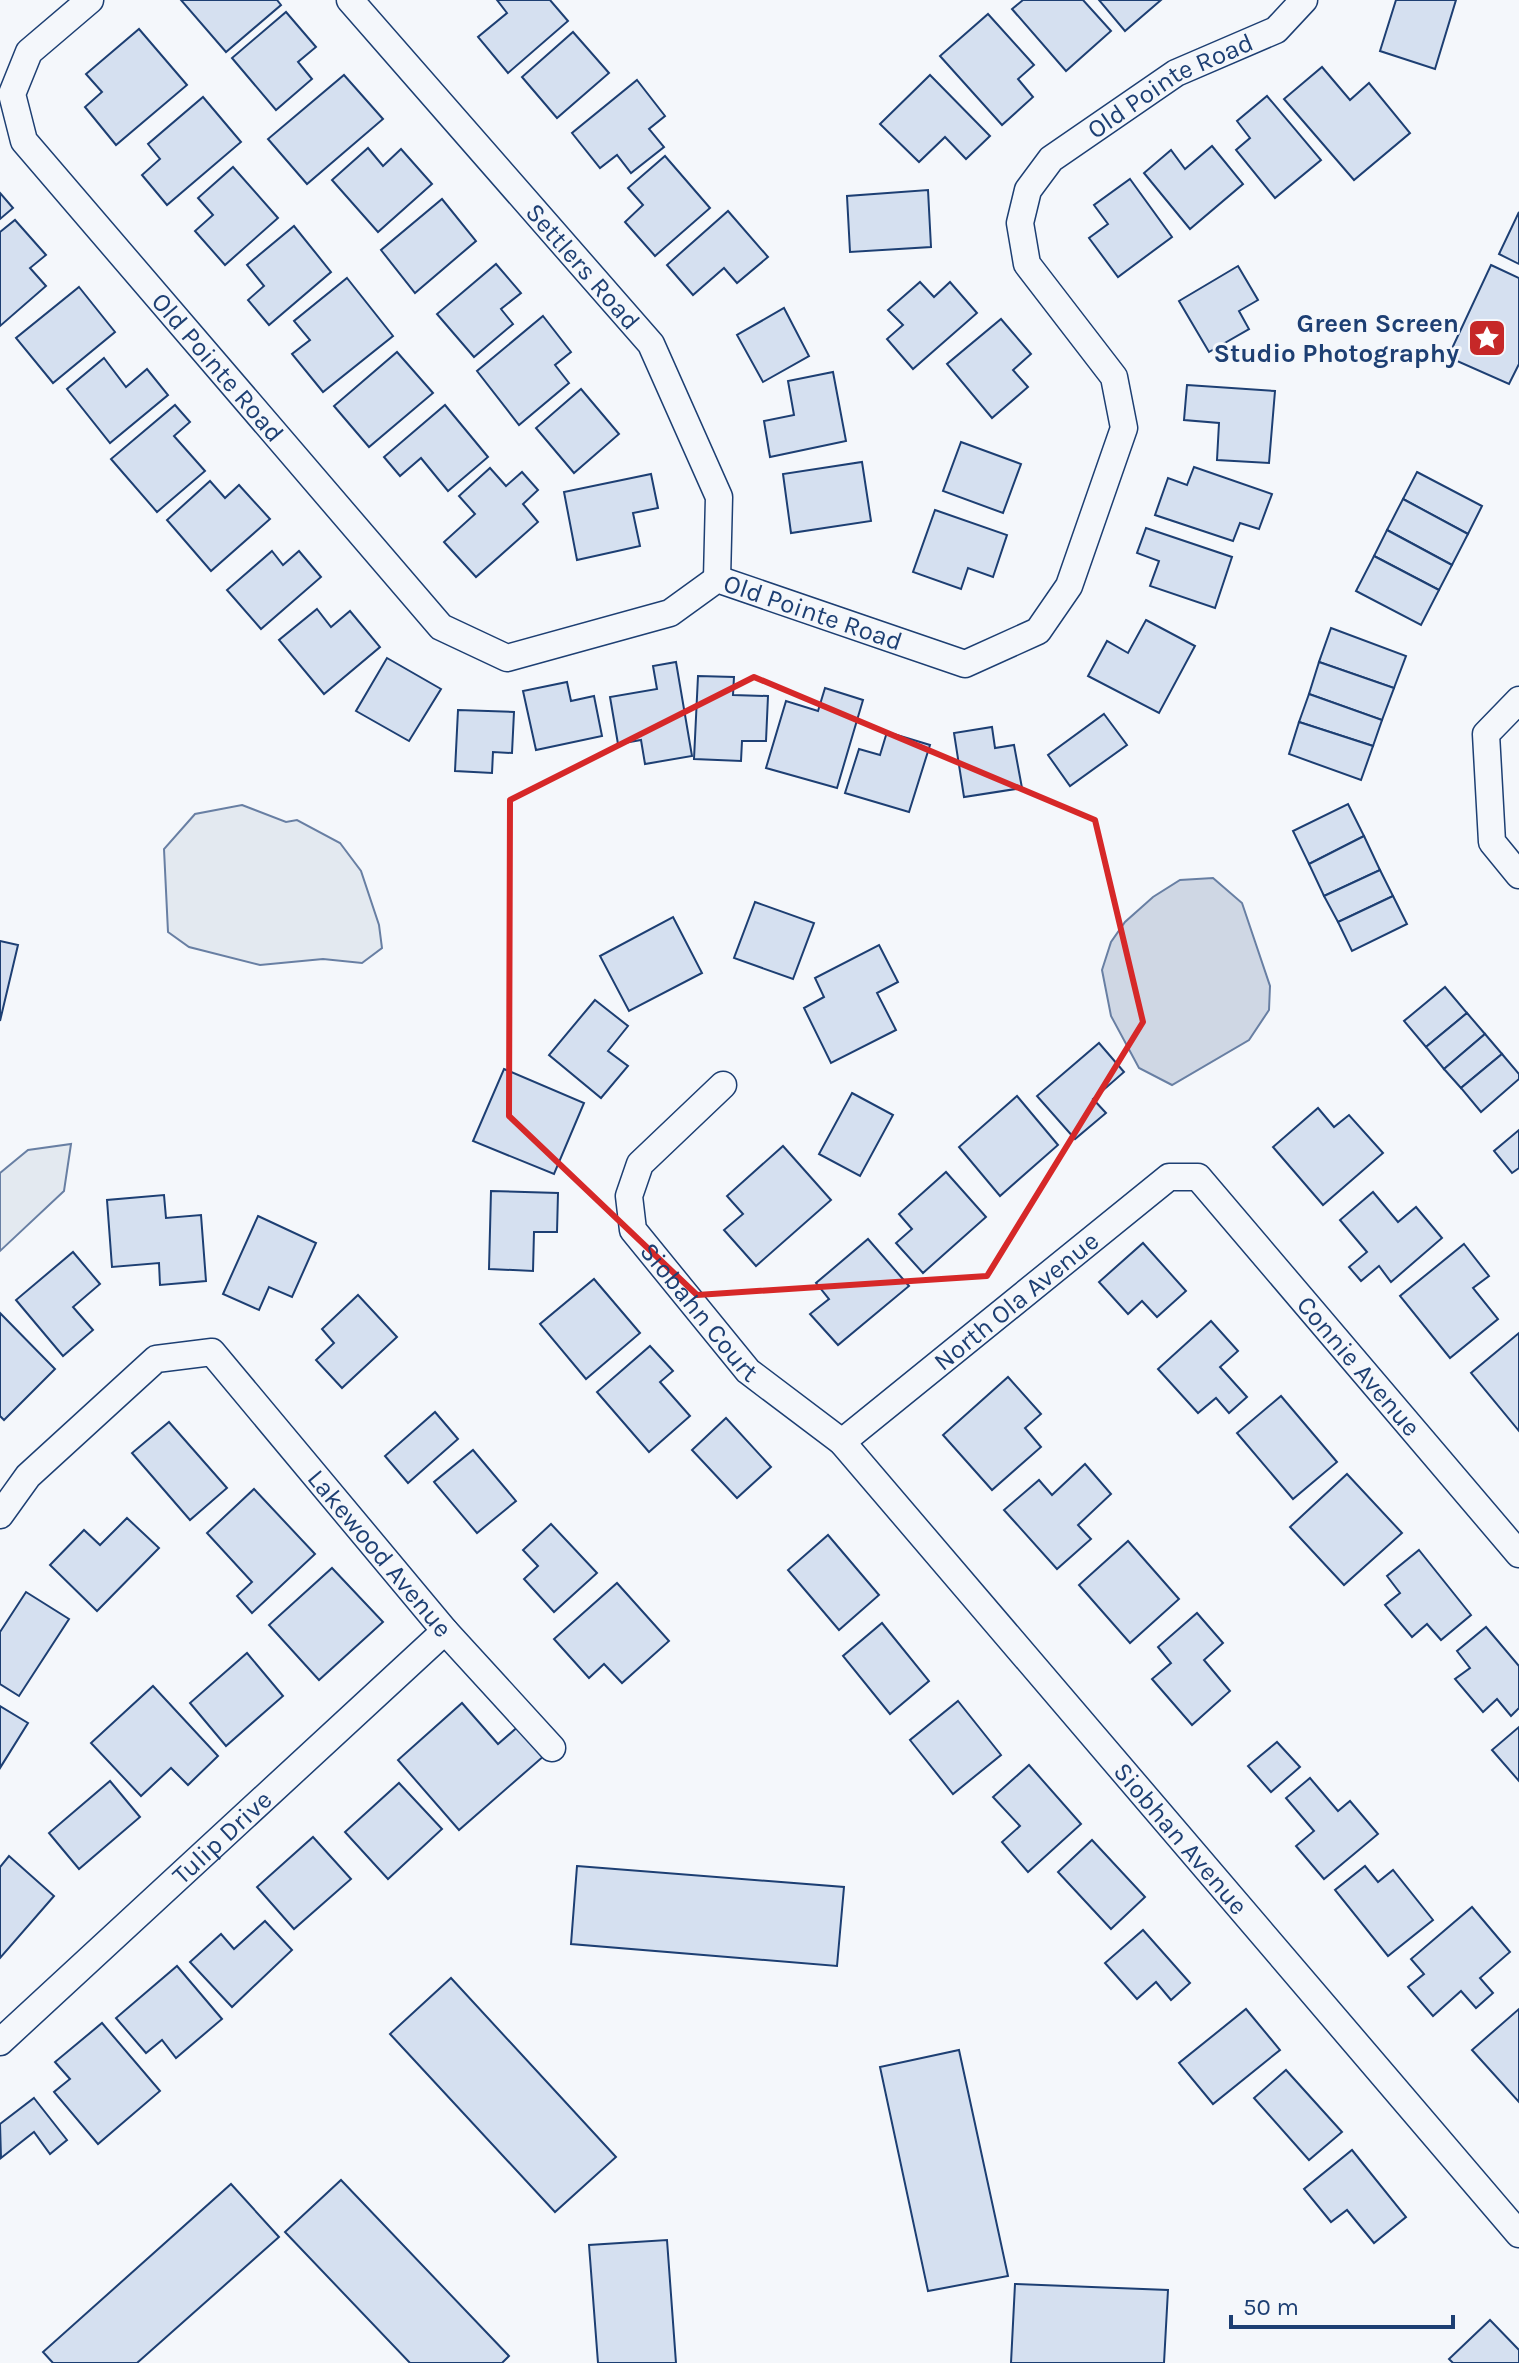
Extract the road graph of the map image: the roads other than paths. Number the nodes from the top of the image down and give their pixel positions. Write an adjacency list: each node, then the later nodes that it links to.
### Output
1 (90, 0): 4 (street, Old Pointe Road)
2 (350, 0): 4 (street, Settlers Road)
3 (1304, 0): 4 (street, Old Pointe Road)
4 (717, 579)
5 (1519, 700): 6 (street)
6 (1519, 875)
7 (723, 1085): 9 (street, Siobahn Court)
8 (1198, 1177): 9 (street, North Ola Avenue); 11 (street, Connie Avenue)
9 (842, 1442): 15 (street, Siobhan Avenue)
10 (0, 1515): 12 (street, Lakewood Avenue)
11 (1519, 1554)
12 (445, 1631): 13 (street, Lakewood Avenue); 14 (street, Tulip Drive)
13 (552, 1748)
14 (0, 2042)
15 (1519, 2234)

